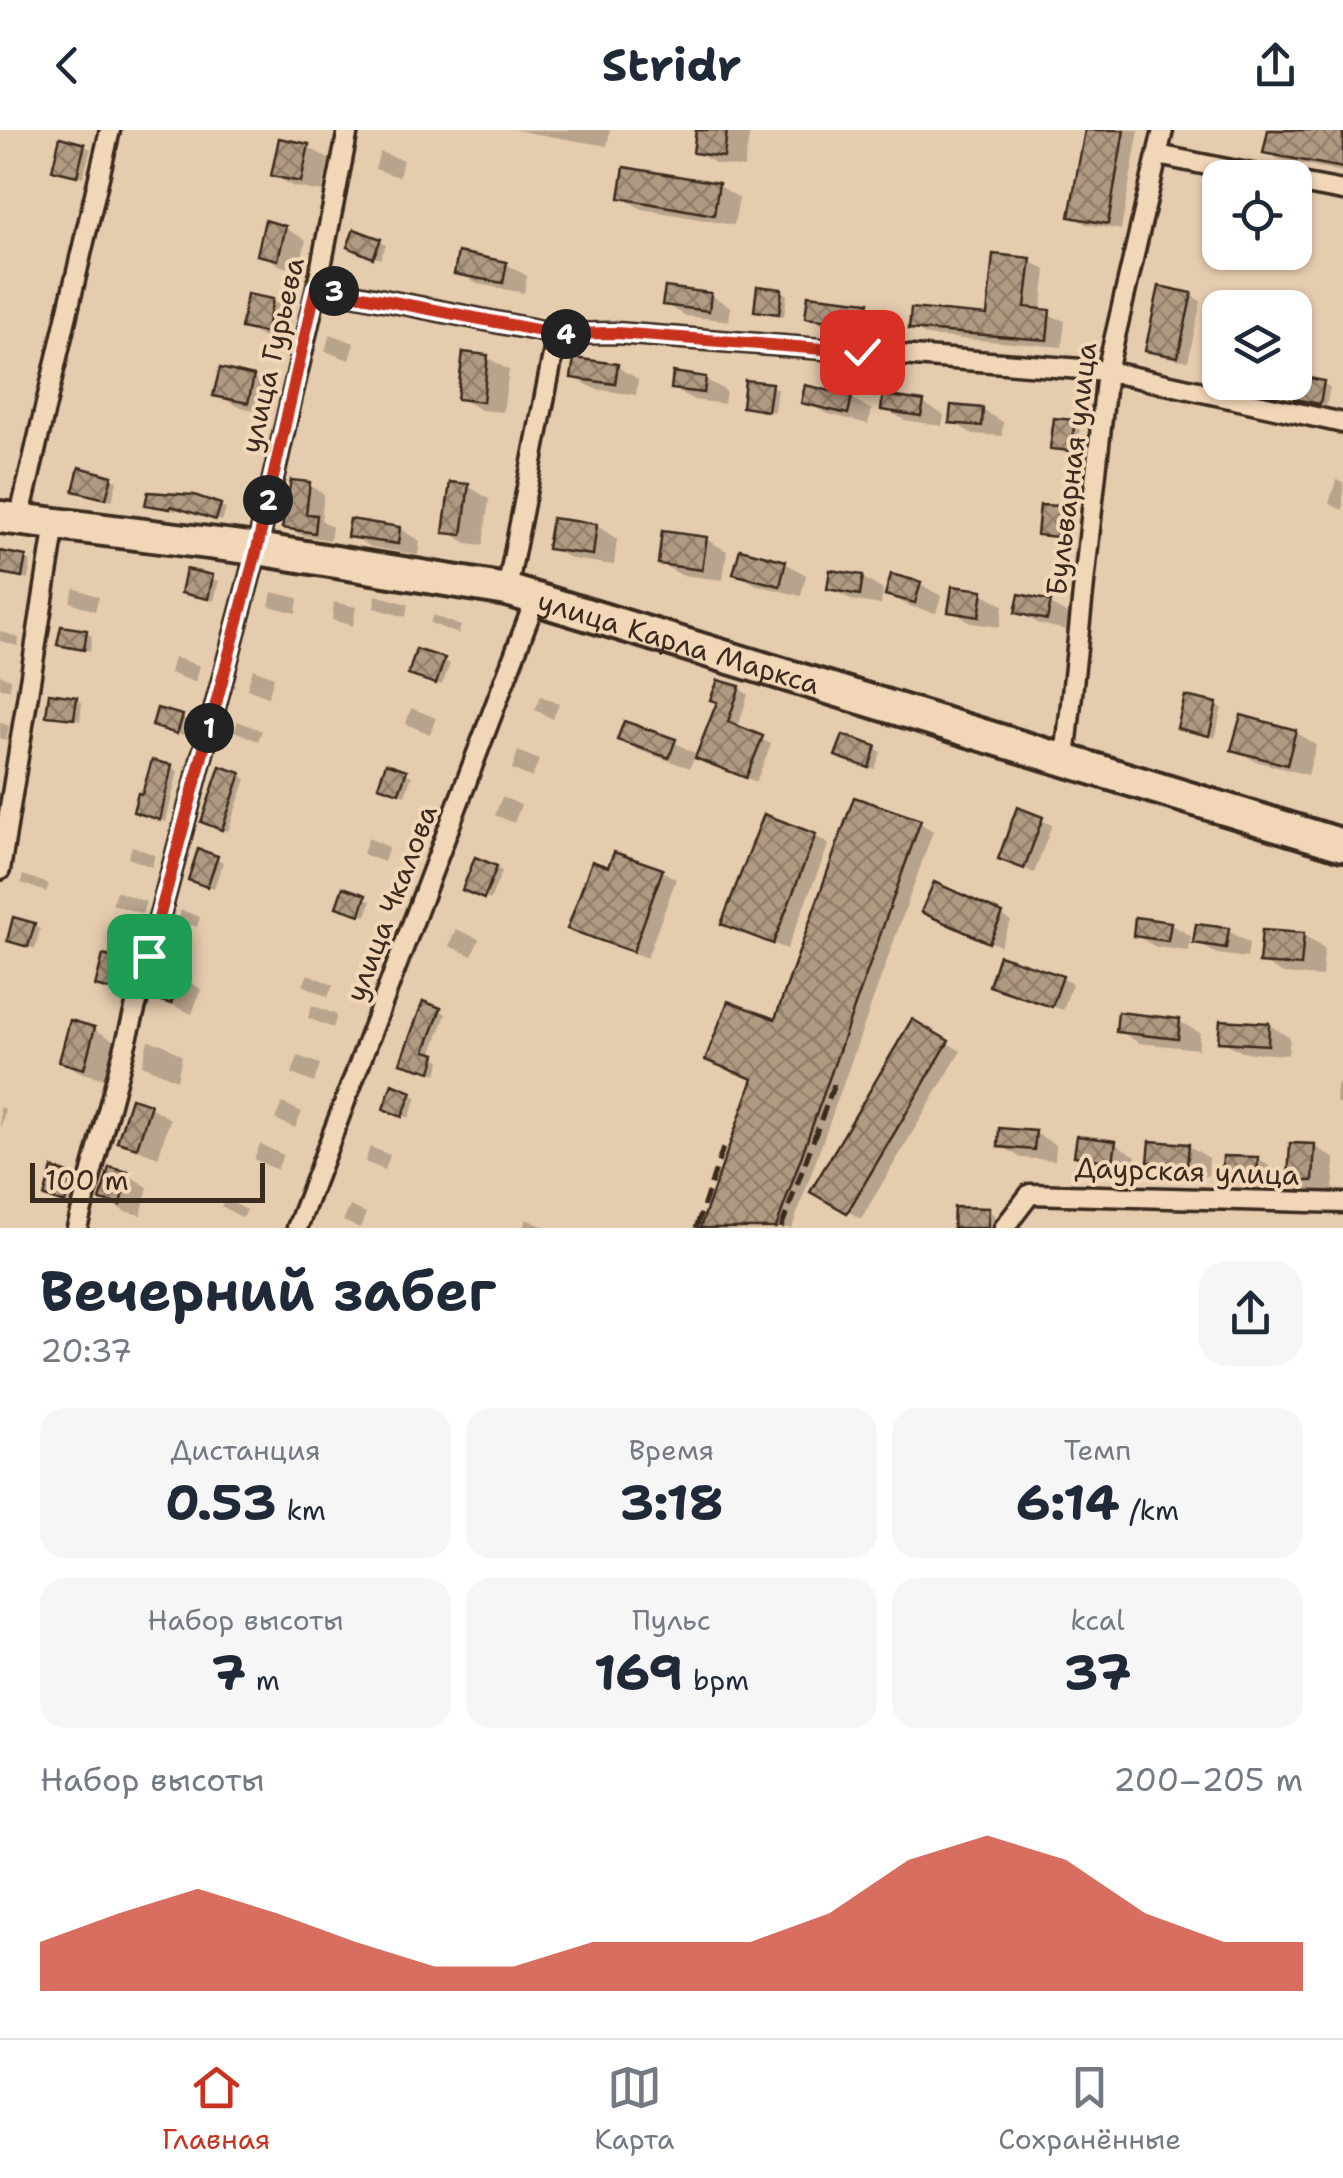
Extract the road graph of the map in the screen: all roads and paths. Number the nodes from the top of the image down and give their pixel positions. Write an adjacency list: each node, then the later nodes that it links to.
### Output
1 (110, 130): 12 (street)
2 (348, 130): 8 (street, улица Гурьева)
3 (1163, 130): 4 (street, Бульварная улица)
4 (1158, 156): 5 (street); 10 (street, Бульварная улица)
5 (1202, 165)
6 (1312, 185): 7 (street)
7 (1343, 191)
8 (316, 287): 9 (street); 14 (street, улица Гурьева)
9 (557, 334): 10 (street); 15 (street, улица Чкалова)
10 (1108, 370): 11 (street); 16 (street, Бульварная улица)
11 (1343, 422)
12 (10, 518): 13 (highway, улица Карла Маркса)
13 (54, 524): 14 (highway, улица Карла Маркса); 18 (street)
14 (257, 549): 15 (highway, улица Карла Маркса); 20 (street, улица Гурьева)
15 (522, 594): 16 (highway, улица Карла Маркса); 21 (street, улица Чкалова)
16 (1065, 759): 17 (highway, улица Карла Маркса)
17 (1343, 845)
18 (0, 870)
19 (1343, 1203): 22 (street, Даурская улица)
20 (77, 1228)
21 (297, 1228)
22 (1004, 1228)

